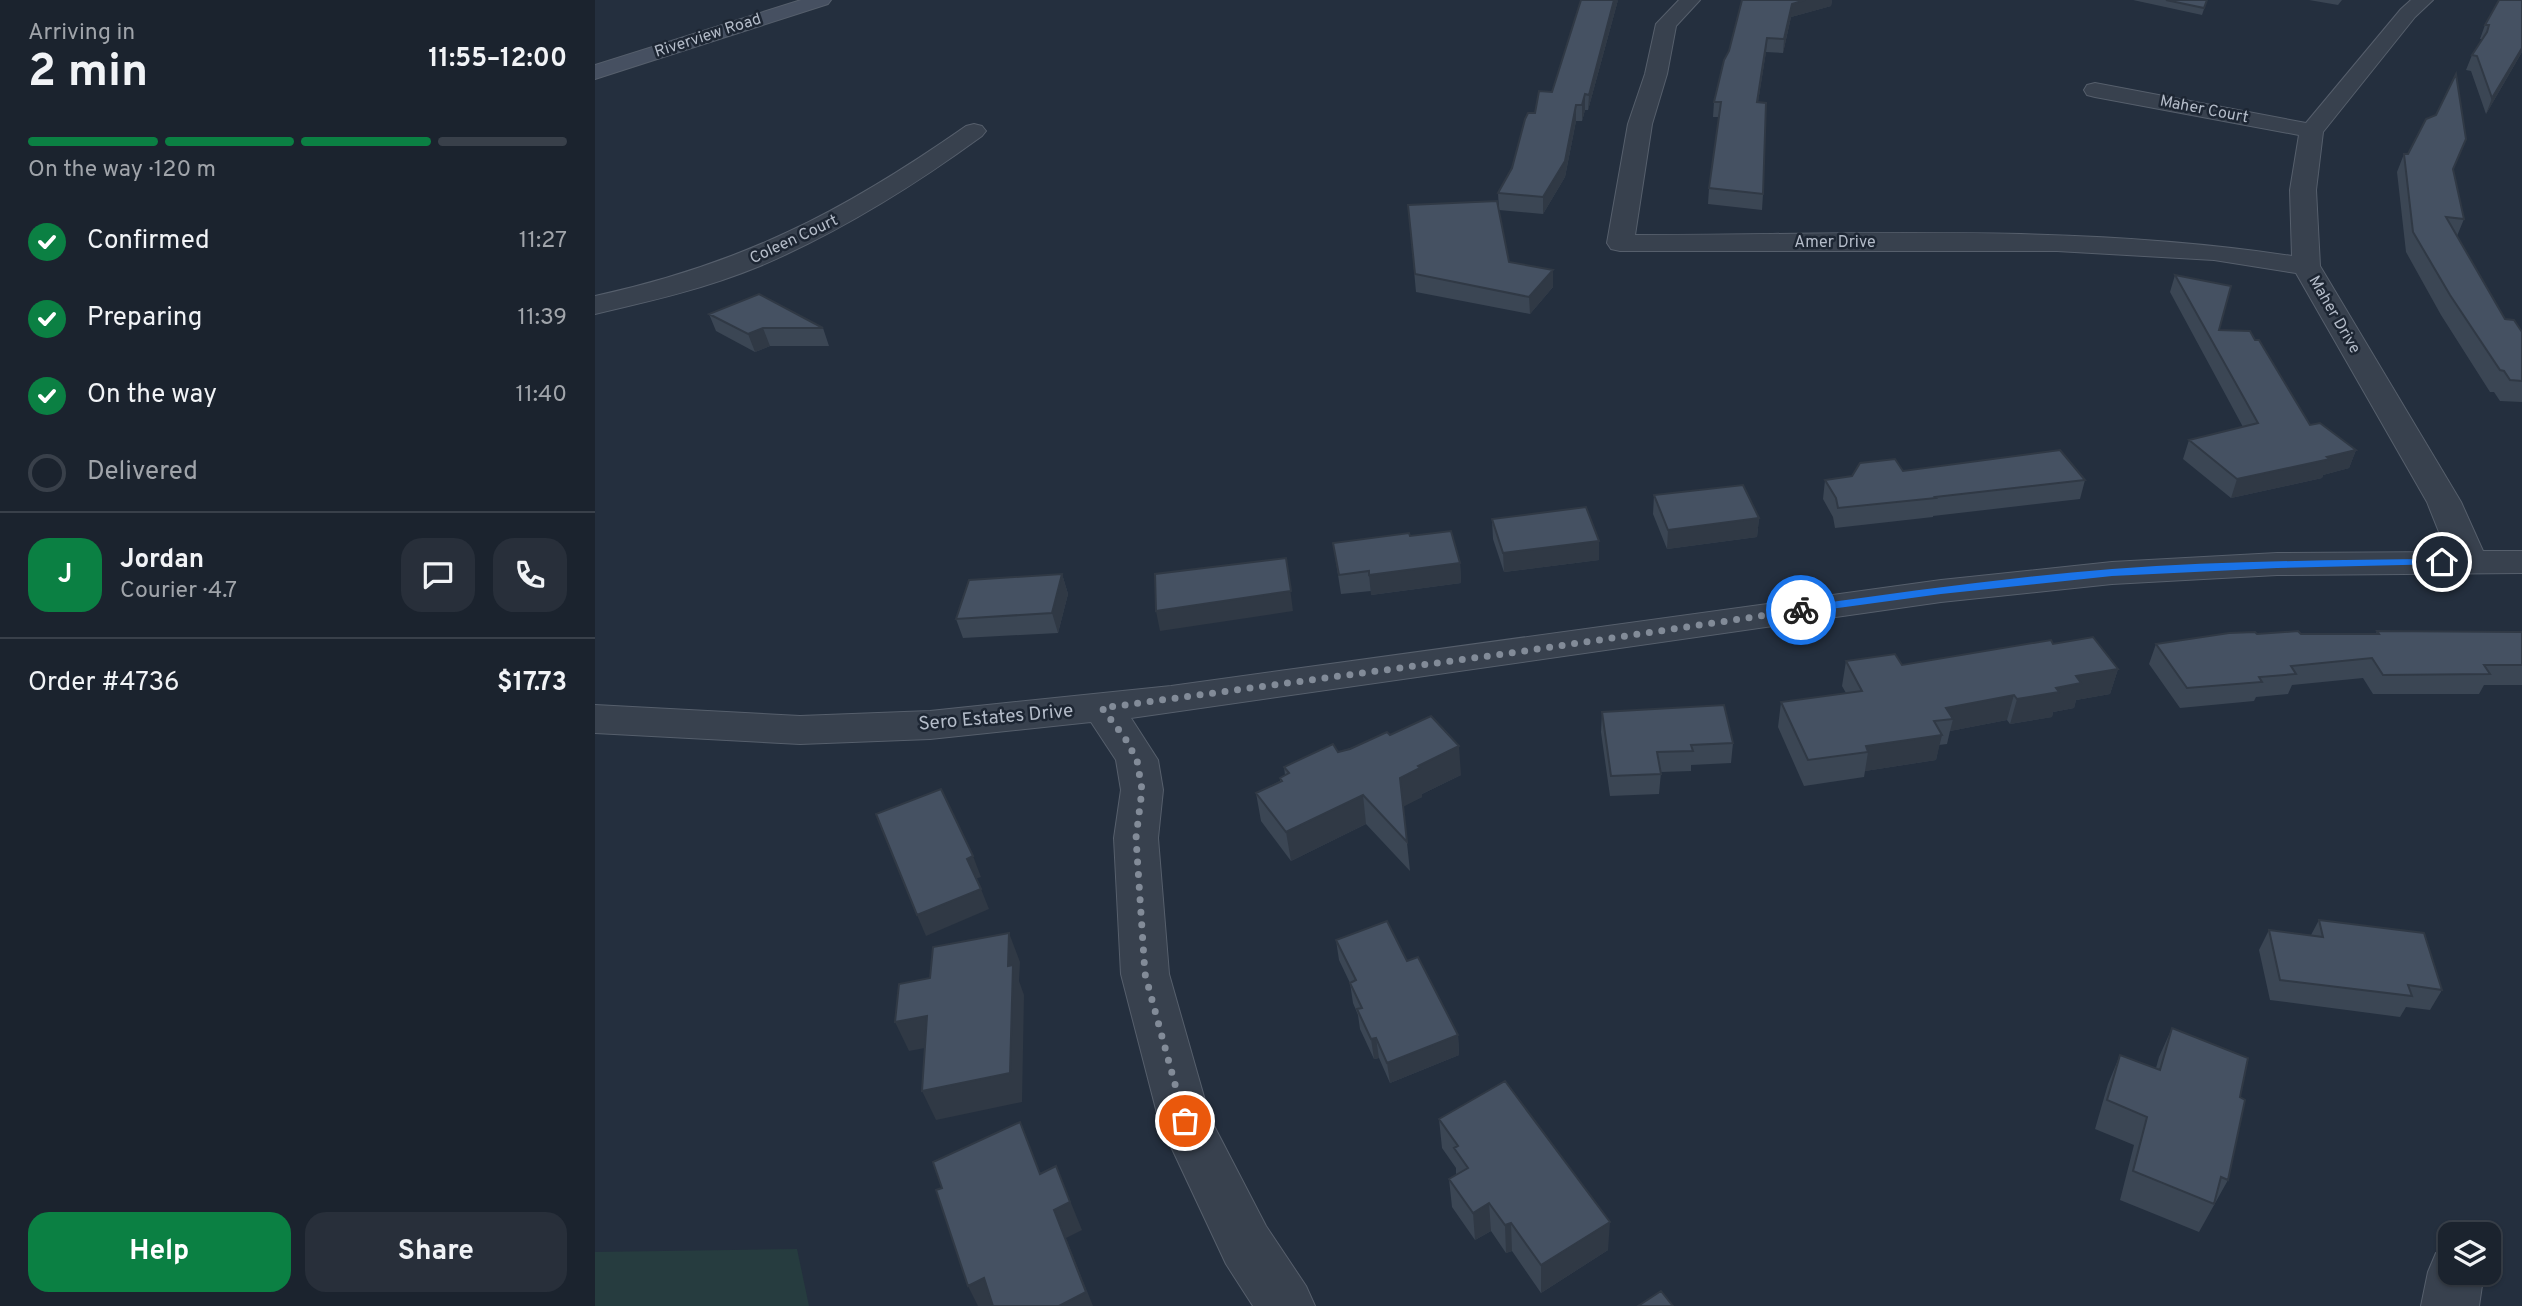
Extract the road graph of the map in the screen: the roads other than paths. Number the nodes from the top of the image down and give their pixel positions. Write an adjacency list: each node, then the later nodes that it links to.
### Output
1 (821, 0): 4 (street, Riverview Road)
2 (1690, 0): 8 (street, Amer Drive)
3 (2423, 0): 7 (street, Maher Drive)
4 (595, 72)
5 (2095, 90): 7 (street, Maher Court)
6 (974, 131): 9 (street, Coleen Court)
7 (2312, 131): 8 (street, Maher Drive)
8 (2306, 266): 10 (street, Maher Drive)
9 (595, 305)
10 (2469, 561): 11 (street, Sero Estates Drive); 12 (street, Sero Estates Drive)
11 (2522, 562)
12 (1102, 708): 13 (street, Sero Estates Drive); 15 (street)
13 (595, 719)
14 (2453, 1285): 16 (street)
15 (1286, 1306)
16 (2449, 1306)

